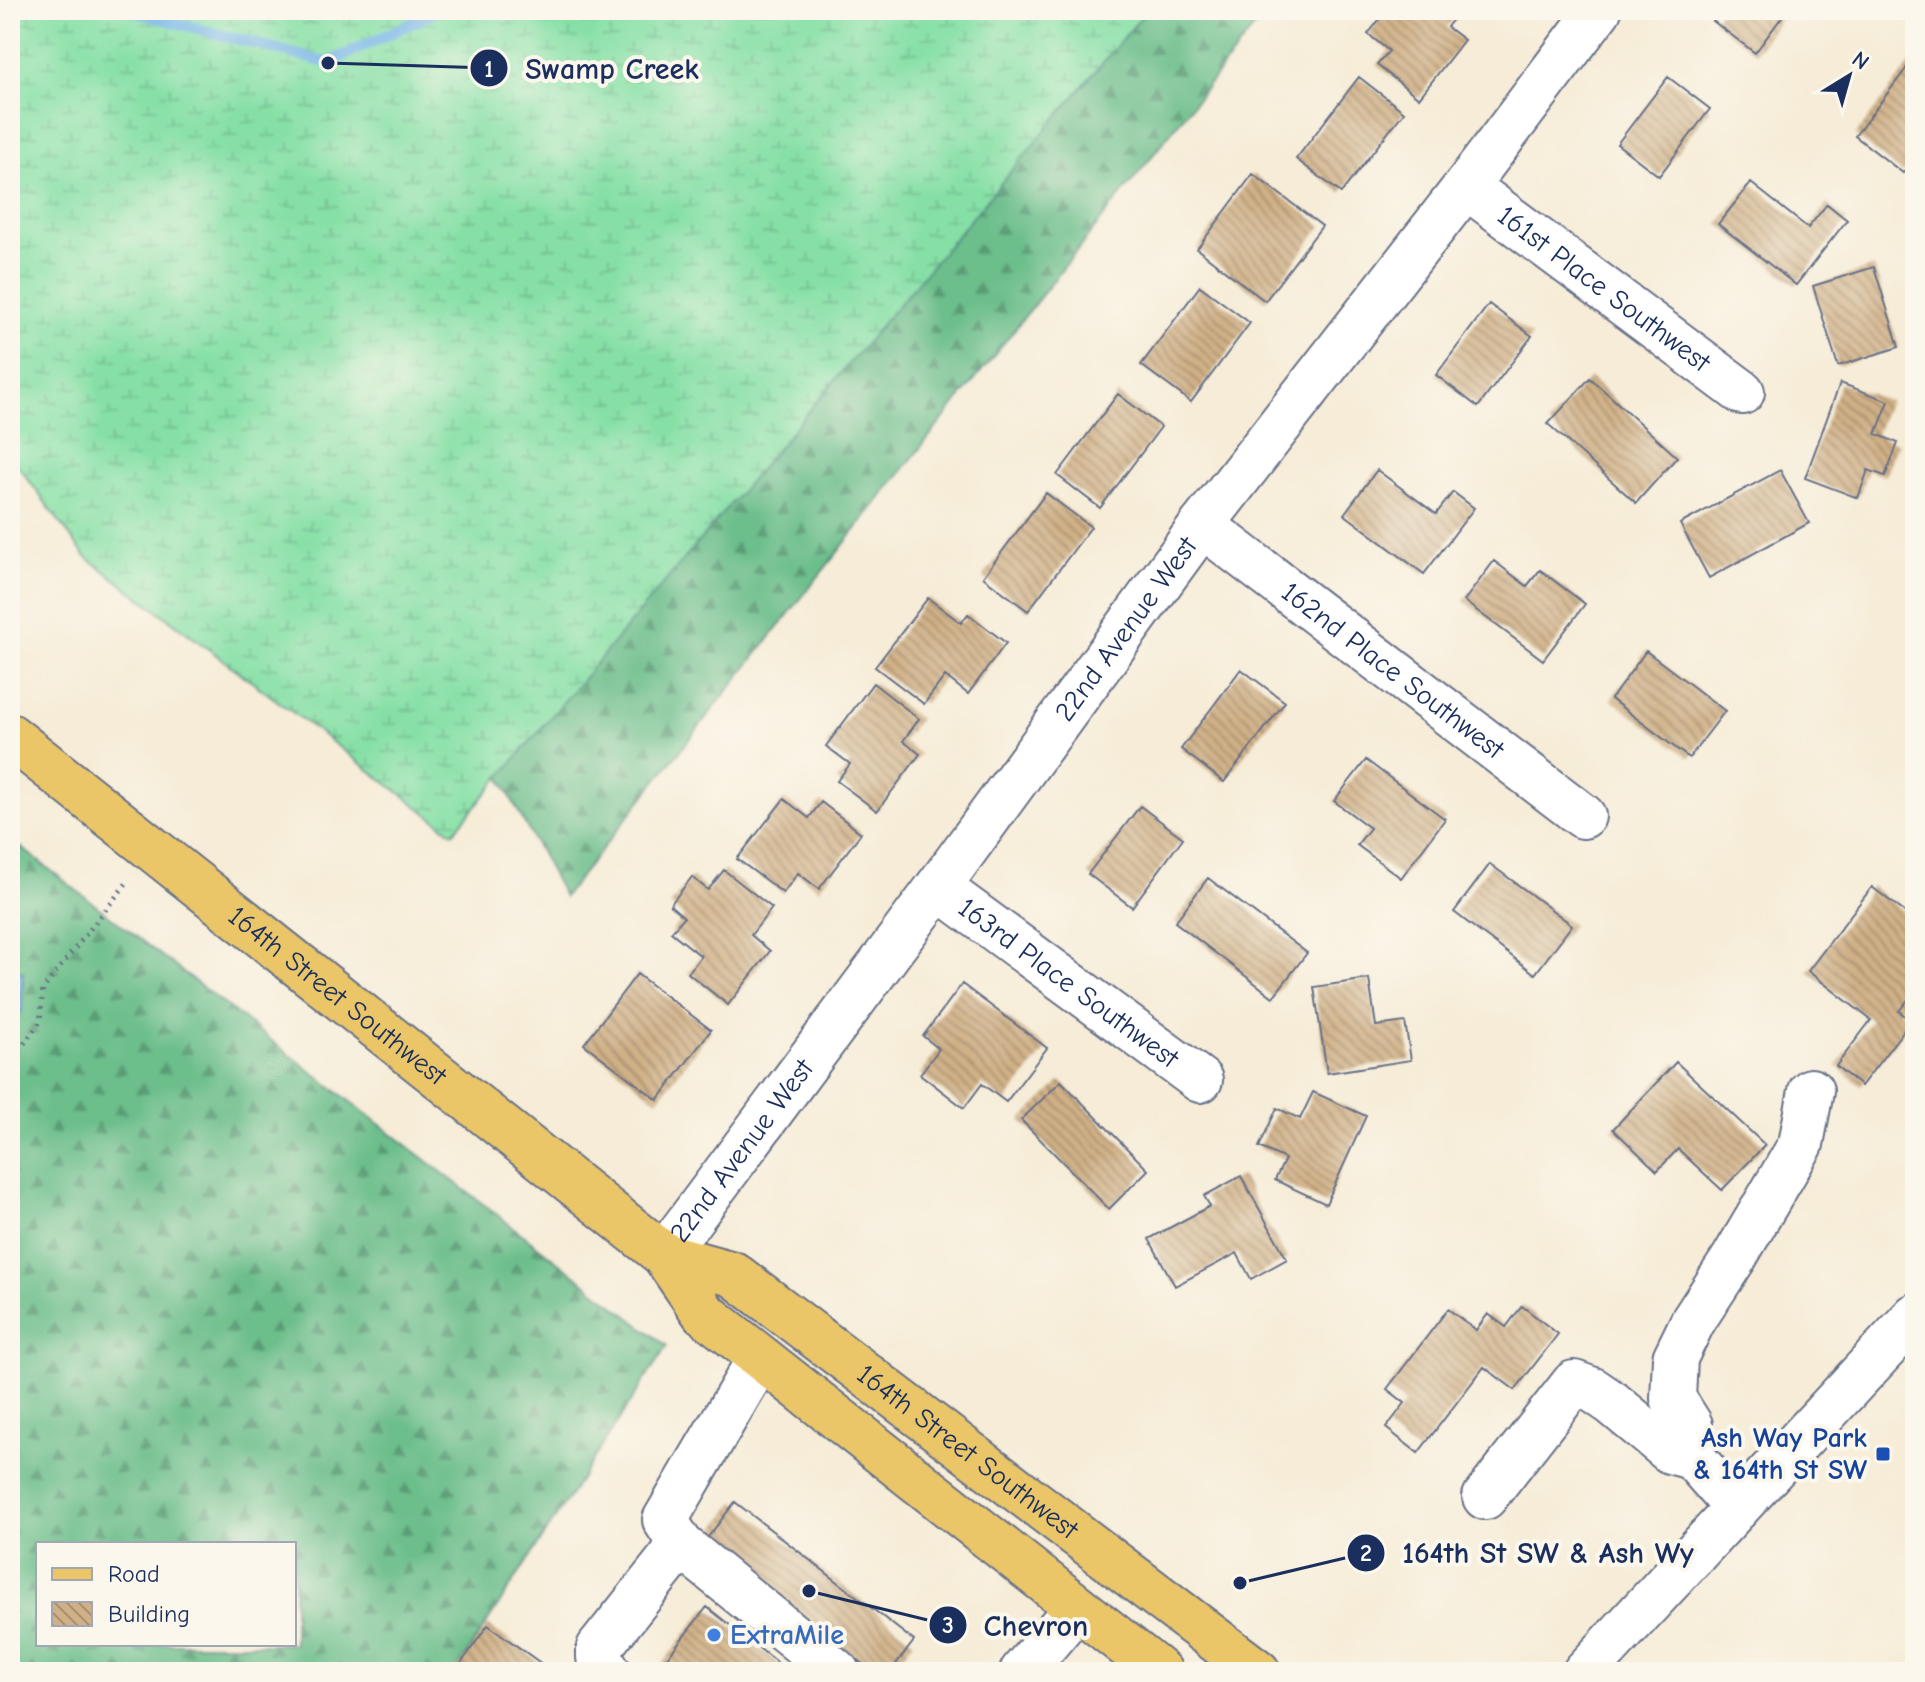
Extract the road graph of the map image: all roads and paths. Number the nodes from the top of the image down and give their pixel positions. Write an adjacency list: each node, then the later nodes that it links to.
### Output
1 (1599, 10): 2 (street, 22nd Avenue West)
2 (1466, 186): 3 (street, 161st Place Southwest); 4 (street, 22nd Avenue West)
3 (1742, 392)
4 (1202, 525): 6 (street, 162nd Place Southwest); 8 (street, 22nd Avenue West)
5 (10, 736): 7 (main road, 164th Street Southwest)
6 (1583, 816)
7 (153, 850): 9 (path); 12 (main road, 164th Street Southwest)
8 (938, 887): 10 (street, 163rd Place Southwest); 12 (street, 22nd Avenue West)
9 (10, 1063)
10 (1200, 1080)
11 (1811, 1091): 15 (street)
12 (664, 1255): 14 (main road, 164th Street Southwest); 24 (main road, 164th Street Southwest)
13 (1915, 1316): 17 (street)
14 (760, 1358): 18 (street); 19 (main road, 164th Street Southwest)
15 (1692, 1457): 16 (street); 17 (street)
16 (1485, 1497)
17 (1737, 1508): 25 (street)
18 (681, 1545): 20 (street); 21 (street)
19 (1077, 1607): 22 (street); 23 (main road, 164th Street Southwest)
20 (604, 1660)
21 (837, 1672)
22 (1022, 1672)
23 (1160, 1672)
24 (1258, 1672)
25 (1585, 1672)

